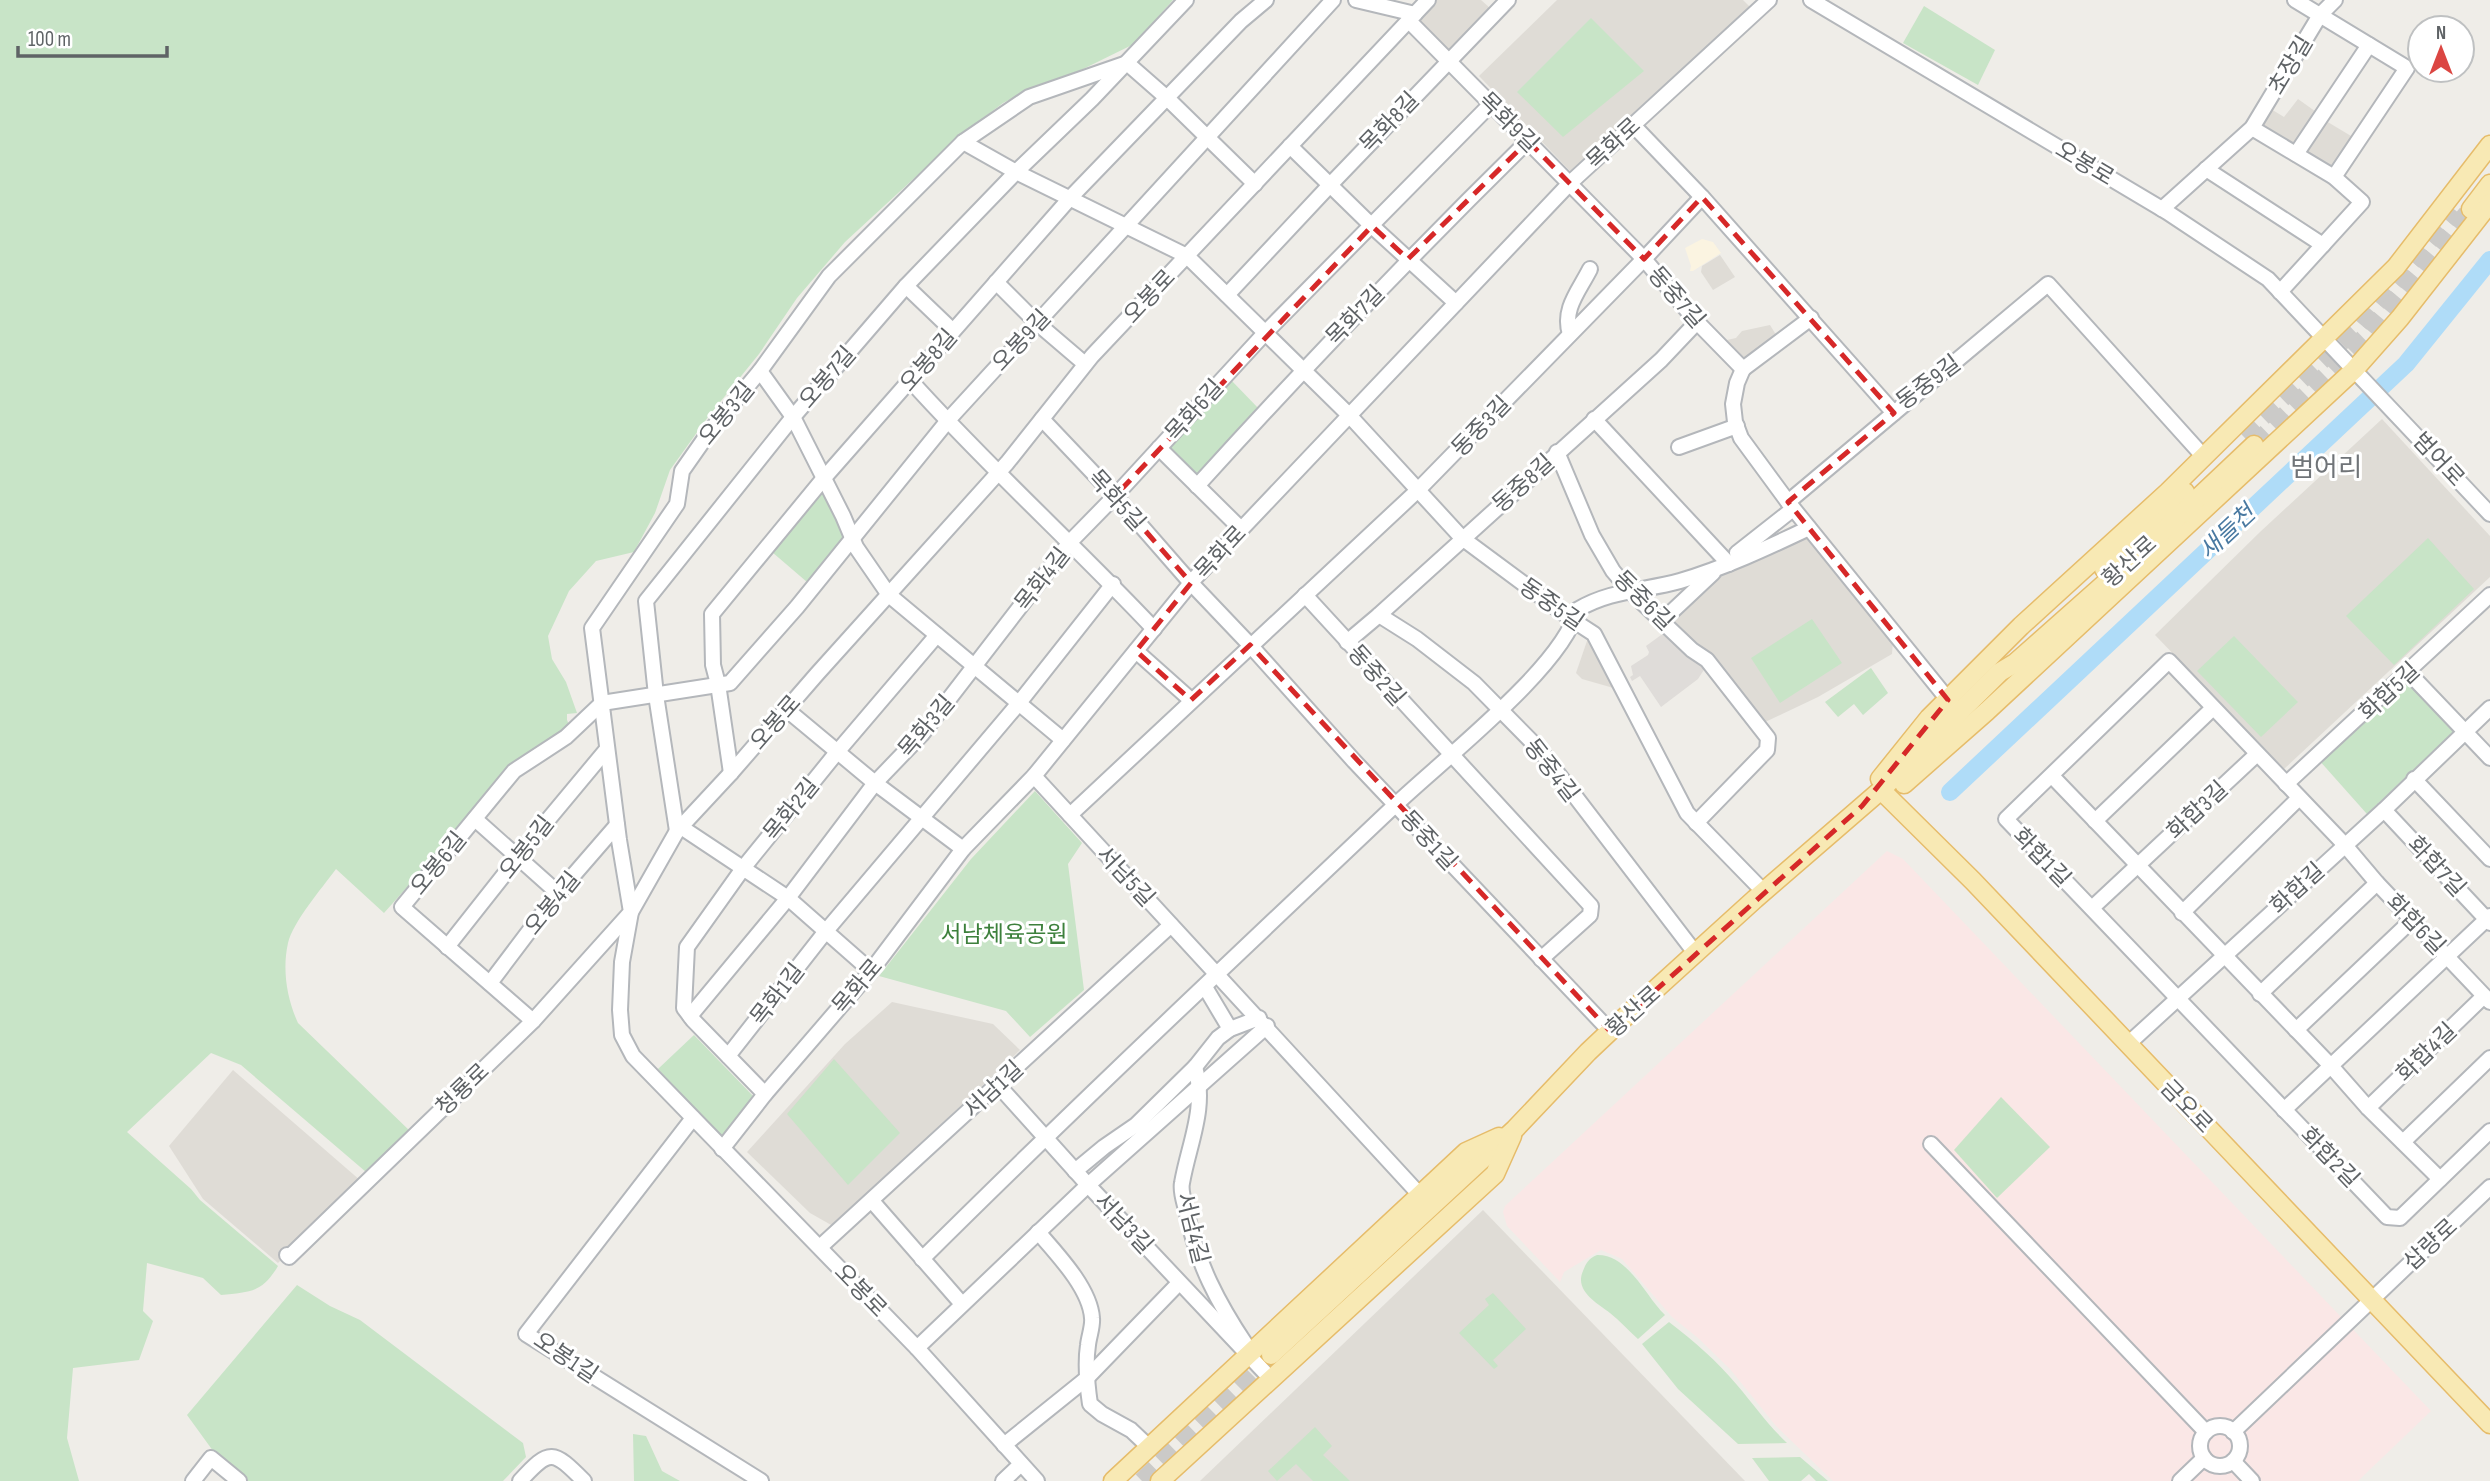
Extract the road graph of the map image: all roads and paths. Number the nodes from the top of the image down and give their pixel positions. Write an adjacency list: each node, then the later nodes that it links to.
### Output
1 (1186, 0): 15 (street, 오봉7길)
2 (1266, 0): 16 (street, 오봉8길)
3 (1333, 0): 20 (street, 오봉9길)
4 (1356, 0): 12 (street)
5 (1428, 0): 12 (street, 오봉로)
6 (1508, 0): 14 (street)
7 (1769, 0): 18 (street, 목화로)
8 (1811, 0): 37 (street, 오봉로)
9 (2295, 0): 11 (street)
10 (2335, 0): 11 (street)
11 (2320, 15): 13 (street, 초장길); 19 (street, 초장길)
12 (1412, 17): 14 (street, 목화9길); 24 (street, 오봉로)
13 (2369, 45): 25 (street); 29 (street, 초장길)
14 (1449, 60): 17 (street, 목화9길); 33 (street, 목화8길)
15 (1127, 63): 16 (street); 22 (street, 오봉3길); 28 (street, 오봉7길)
16 (1167, 97): 20 (street); 34 (street, 오봉8길)
17 (1491, 104): 21 (street, 목화9길); 38 (street)
18 (1633, 125): 30 (street, 목화로); 35 (street, 동중9길)
19 (2252, 128): 25 (street); 27 (street, 초장길)
20 (1207, 138): 31 (street); 39 (street, 오봉9길)
21 (1528, 141): 30 (street, 목화9길); 42 (street)
22 (963, 142): 28 (street); 60 (street, 오봉3길)
23 (2490, 145): 56 (main road)
24 (1290, 146): 31 (street, 오봉로); 33 (street)
25 (2296, 154): 29 (street)
26 (2490, 164): 32 (main road)
27 (2206, 169): 37 (street, 초장길); 40 (street)
28 (1016, 172): 34 (street); 46 (street, 오봉7길)
29 (2334, 177): 40 (street)
30 (1570, 183): 43 (street, 동중7길); 49 (street, 목화로)
31 (1255, 184): 41 (street, 오봉로)
32 (2490, 184)
33 (1330, 185): 38 (street); 48 (street)
34 (1071, 197): 39 (street); 45 (street, 오봉8길)
35 (1702, 197): 43 (street, 동중3길); 50 (street, 동중9길)
36 (2490, 203): 61 (main road)
37 (2162, 209): 47 (street, 오봉로)
38 (1372, 226): 42 (street); 54 (street)
39 (1125, 227): 41 (street); 51 (street, 오봉9길)
40 (2323, 245): 47 (street)
41 (1187, 256): 48 (street); 57 (street, 오봉로)
42 (1408, 259): 49 (street); 59 (street, 목화7길)
43 (1644, 259): 52 (street, 동중7길); 55 (street, 동중3길)
44 (1590, 269): 55 (street)
45 (996, 282): 51 (street); 53 (street, 오봉8길)
46 (906, 286): 53 (street); 65 (street, 오봉7길)
47 (2280, 292): 56 (street, 오봉로)
48 (1227, 295): 54 (street)
49 (1456, 303): 64 (street, 목화로)
50 (1811, 318): 58 (street); 63 (street, 동중9길)
51 (1037, 323): 57 (street); 68 (street, 오봉9길)
52 (1697, 323): 58 (street, 동중7길); 67 (street, 동중8길)
53 (953, 331): 62 (street, 오봉8길)
54 (1265, 332): 59 (street); 72 (street, 목화6길)
55 (1570, 334): 78 (street, 동중3길)
56 (2325, 339): 61 (street, 오봉로); 74 (main road)
57 (1085, 364): 66 (street, 오봉로)
58 (1743, 369): 69 (street)
59 (1303, 370): 64 (street); 77 (street)
60 (761, 371): 65 (street); 108 (street, 오봉3길)
61 (2358, 374): 81 (street, 범어로); 127 (main road)
62 (910, 380): 68 (street); 76 (street, 오봉8길)
63 (1894, 413): 74 (street, 동중9길); 80 (street)
64 (1349, 415): 78 (street, 동중5길); 83 (street, 목화로)
65 (793, 417): 76 (street); 105 (street, 오봉7길)
66 (1042, 419): 75 (street, 오봉로); 79 (street, 목화5길)
67 (1594, 419): 73 (street, 동중8길); 87 (street)
68 (947, 421): 75 (street); 84 (street, 오봉9길)
69 (1737, 426): 71 (street); 80 (street)
70 (2248, 440): 109 (main road, 황산로)
71 (1679, 447)
72 (1159, 449): 77 (street, 목화6길); 79 (street, 목화4길)
73 (1557, 452): 85 (street, 동중8길); 90 (street, 동중6길)
74 (2204, 457): 109 (main road)
75 (999, 472): 86 (street); 91 (street, 오봉로)
76 (824, 478): 84 (street); 104 (street, 오봉8길)
77 (1197, 486): 83 (street, 목화6길)
78 (1417, 491): 85 (street, 동중5길); 92 (street, 동중3길)
79 (1115, 496): 86 (street, 목화4길); 88 (street, 목화5길)
80 (1791, 505): 82 (street); 87 (street)
81 (2490, 514)
82 (1809, 528): 87 (street); 109 (street)
83 (1241, 529): 88 (street, 목화로)
84 (851, 537): 91 (street); 104 (street, 오봉9길)
85 (1461, 538): 94 (street, 동중8길); 96 (street, 동중5길)
86 (1070, 542): 89 (street); 102 (street, 목화4길)
87 (1724, 564): 90 (street); 95 (street)
88 (1191, 583): 97 (street, 목화로); 100 (street, 동중1길)
89 (1113, 584): 97 (street); 107 (street)
90 (1630, 591): 95 (street, 동중6길); 96 (street)
91 (889, 595): 98 (street); 112 (street, 오봉로)
92 (1304, 595): 99 (street, 동중2길); 100 (street, 동중3길)
93 (2490, 595): 103 (street, 화합5길)
94 (1379, 615): 99 (street, 동중8길); 113 (street, 동중4길)
95 (1662, 620): 136 (street, 동중6길)
96 (1574, 621): 113 (street); 136 (street, 동중5길)
97 (1154, 628): 101 (street, 목화로)
98 (937, 635): 102 (street); 117 (street)
99 (1347, 642): 119 (street, 동중2길)
100 (1250, 645): 106 (street); 129 (street, 동중1길)
101 (1136, 650): 106 (street); 115 (street, 목화로)
102 (974, 667): 107 (street); 125 (street, 목화3길)
103 (2409, 673): 114 (street); 126 (street, 화합5길)
104 (718, 684): 105 (street); 121 (street, 오봉8길)
105 (656, 695): 108 (street); 138 (street, 오봉7길)
106 (1191, 700): 132 (street)
107 (1019, 703): 115 (street); 133 (street)
108 (602, 704): 116 (street, 오봉3길); 134 (street, 오봉6길)
109 (1953, 707): 127 (main road, 황산로); 130 (main road)
110 (2213, 708): 118 (street); 123 (street, 화합1길); 135 (street)
111 (2490, 708): 114 (street, 화합길)
112 (786, 709): 117 (street); 121 (street, 오봉로)
113 (1500, 710): 119 (street); 157 (street, 동중4길)
114 (2465, 732): 120 (street); 124 (street, 화합길)
115 (1063, 740): 122 (street, 목화로)
116 (607, 749): 137 (street, 오봉3길); 141 (street, 오봉5길)
117 (838, 751): 125 (street); 143 (street, 목화2길)
118 (2257, 754): 126 (street); 144 (street, 화합3길)
119 (1450, 756): 129 (street); 160 (street, 동중2길)
120 (2490, 758)
121 (731, 773): 138 (street, 오봉로)
122 (1034, 776): 132 (street, 서남5길); 140 (street, 목화로)
123 (2052, 776): 135 (street); 149 (street, 화합1길)
124 (2414, 779): 131 (street, 화합길); 142 (street, 화합7길)
125 (875, 783): 133 (street); 148 (street)
126 (2286, 784): 128 (street)
127 (1885, 794): 130 (main road, 황산로); 174 (main road, 금오로)
128 (2299, 798): 139 (street); 151 (street)
129 (1395, 804): 160 (street, 동중1길); 162 (street)
130 (1862, 806): 146 (main road, 황산로)
131 (2384, 810): 139 (street, 화합길); 152 (street, 화합7길)
132 (1070, 815): 154 (street, 서남5길)
133 (921, 817): 140 (street); 155 (street)
134 (475, 819): 141 (street); 156 (street, 오봉6길)
135 (2095, 821): 144 (street)
136 (1696, 822): 146 (street, 동중5길)
137 (617, 825): 147 (street, 오봉4길); 150 (street, 오봉3길)
138 (679, 829): 143 (street); 150 (street, 오봉로)
139 (2344, 844): 145 (street, 화합6길); 158 (street, 화합길)
140 (963, 849): 161 (street, 목화로)
141 (517, 858): 147 (street); 156 (street, 오봉5길)
142 (2490, 859)
143 (744, 867): 148 (street); 168 (street)
144 (2138, 867): 149 (street, 화합3길); 151 (street)
145 (2378, 883): 153 (street, 화합6길); 165 (street)
146 (1763, 891): 157 (main road, 황산로)
147 (558, 893): 163 (street, 오봉4길)
148 (788, 898): 155 (street); 168 (street)
149 (2091, 908): 166 (street, 화합1길)
150 (631, 912): 169 (street, 청룡로); 184 (street, 오봉로)
151 (2182, 913): 158 (street)
152 (2489, 919): 159 (street)
153 (2412, 920): 159 (street, 화합6길); 172 (street)
154 (1171, 925): 162 (street, 서남5길); 179 (street, 서남1길)
155 (826, 931): 161 (street); 175 (street, 목화1길)
156 (447, 947): 163 (street, 오봉6길)
157 (1696, 954): 173 (main road, 황산로)
158 (2222, 955): 165 (street); 166 (street, 화합길)
159 (2447, 956): 167 (street, 화합6길); 177 (street)
160 (1541, 959): 173 (street, 동중1길)
161 (871, 971): 181 (street, 목화로)
162 (1219, 974): 164 (street); 170 (street, 서남5길)
163 (490, 983): 169 (street, 오봉6길)
164 (1205, 988): 171 (street); 187 (street)
165 (2260, 994): 172 (street)
166 (2177, 998): 174 (street, 화합길); 183 (street, 화합2길)
167 (2487, 999): 182 (street, 화합4길)
168 (690, 1016): 175 (street)
169 (533, 1021): 199 (street, 청룡로)
170 (1263, 1022): 171 (street); 180 (street); 195 (street, 서남5길)
171 (1230, 1029): 178 (street)
172 (2296, 1030): 177 (street)
173 (1610, 1031): 185 (main road, 황산로)
174 (2128, 1044): 202 (main road, 금오로)
175 (728, 1056): 181 (street)
176 (2490, 1058): 188 (street)
177 (2331, 1066): 182 (street); 183 (street)
178 (1195, 1067): 180 (street); 191 (street)
179 (998, 1085): 187 (street, 서남3길); 196 (street, 서남1길)
180 (1200, 1085): 193 (street); 205 (street, 서남4길)
181 (765, 1094): 190 (street, 목화로)
182 (2368, 1108): 188 (street)
183 (2284, 1110): 192 (street, 화합2길)
184 (693, 1118): 190 (street, 오봉로); 221 (street, 오봉1길)
185 (1515, 1129): 195 (main road); 205 (main road, 황산로); 206 (main road)
186 (2490, 1131): 192 (street, 화합2길)
187 (1045, 1137): 191 (street, 서남3길); 200 (street)
188 (2403, 1142): 192 (street)
189 (1931, 1144): 210 (street)
190 (722, 1149): 198 (street, 오봉로)
191 (1075, 1171): 193 (street, 서남3길)
192 (2440, 1179)
193 (1088, 1185): 197 (street); 201 (street, 서남3길)
194 (2490, 1187): 202 (street, 삽량로)
195 (1420, 1195): 205 (main road)
196 (872, 1201): 198 (street, 서남1길); 200 (street)
197 (1038, 1232): 203 (street); 207 (street)
198 (820, 1247): 204 (street, 오봉로)
199 (286, 1255)
200 (922, 1259): 203 (street)
201 (1180, 1283): 205 (street, 서남3길); 207 (street)
202 (2371, 1300): 209 (main road, 금오로); 211 (street, 삽량로)
203 (962, 1304): 204 (street)
204 (917, 1348): 212 (street, 오봉로)
205 (1256, 1353): 206 (main road); 208 (street); 213 (main road)
206 (1289, 1363): 208 (main road)
207 (1086, 1379): 212 (street); 213 (street)
208 (1272, 1379): 225 (main road)
209 (2490, 1424)
210 (2206, 1432): 211 (street); 214 (street)
211 (2233, 1432): 215 (street)
212 (1004, 1446): 216 (street, 오봉로)
213 (1149, 1447): 224 (main road)
214 (2204, 1458): 215 (street); 226 (street)
215 (2233, 1461): 227 (street)
216 (1021, 1464): 222 (street); 223 (street, 오봉로)
217 (193, 1481): 218 (street)
218 (239, 1481)
219 (520, 1481): 220 (street)
220 (584, 1481)
221 (761, 1481)
222 (1003, 1481)
223 (1037, 1481)
224 (1113, 1481)
225 (1160, 1481)
226 (2180, 1481)
227 (2252, 1481)

